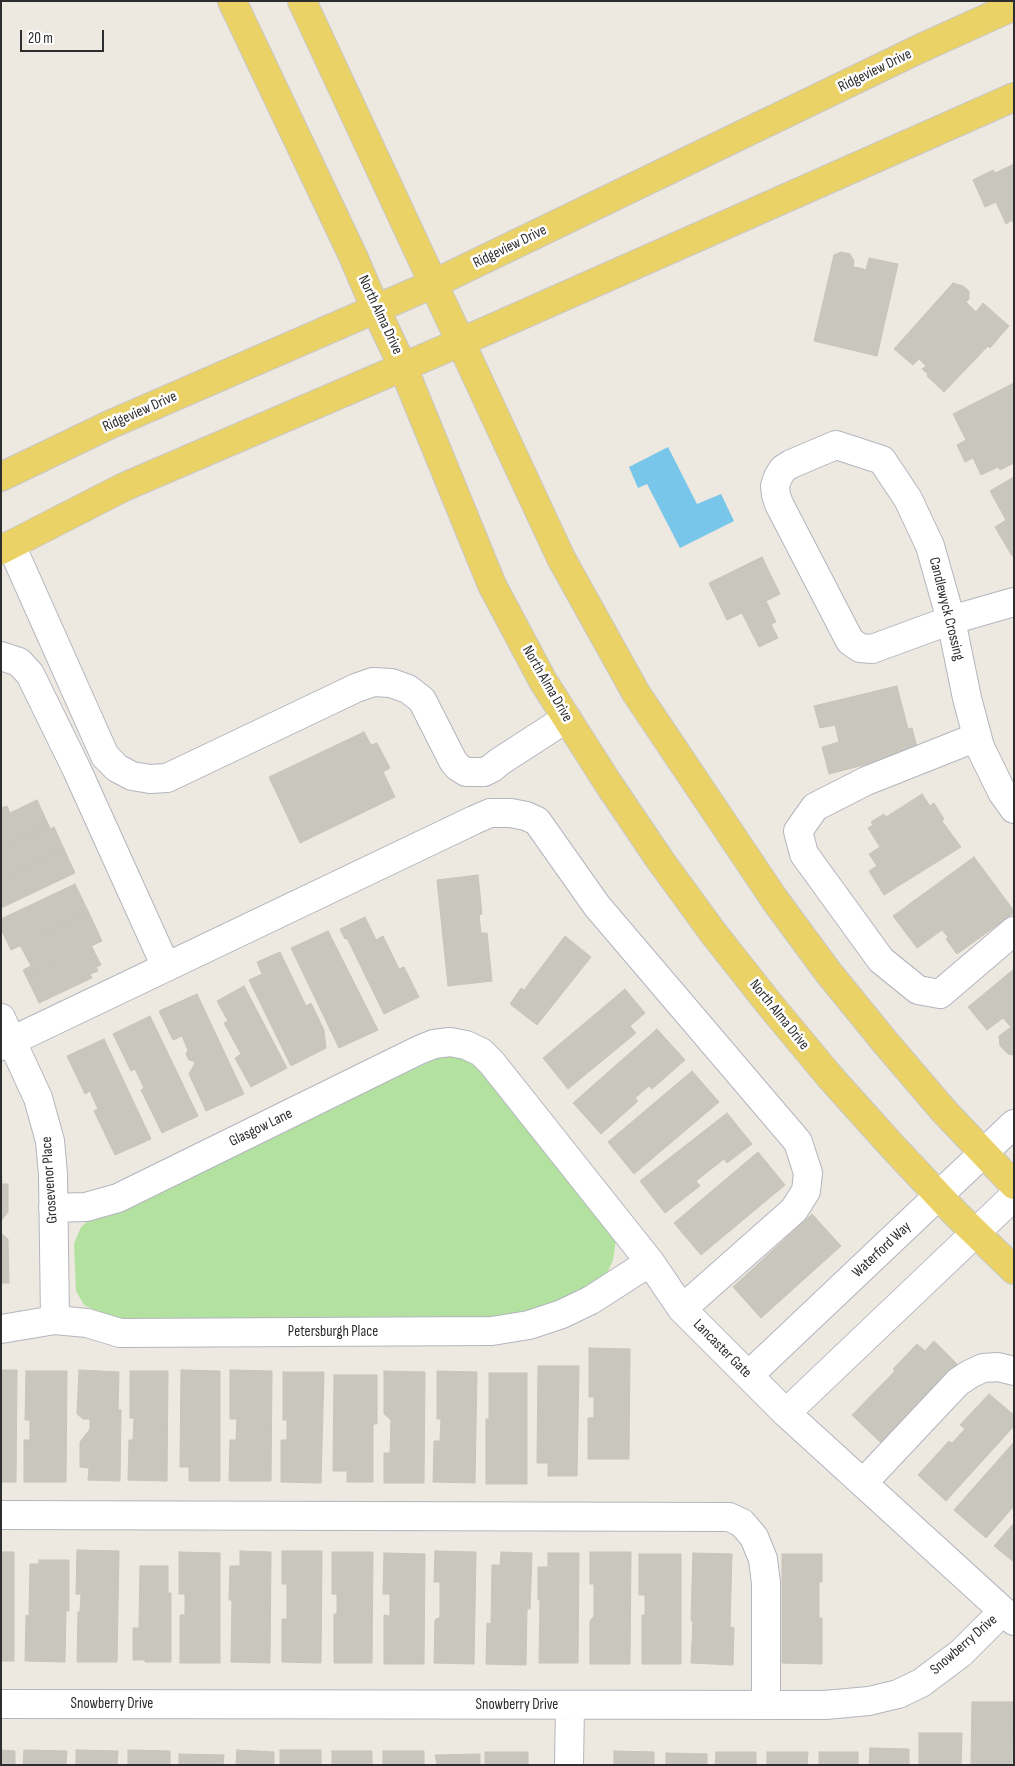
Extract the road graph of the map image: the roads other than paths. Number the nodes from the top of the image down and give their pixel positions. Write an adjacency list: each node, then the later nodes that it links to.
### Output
1 (232, 1): 6 (main road, North Alma Drive)
2 (302, 1): 5 (main road)
3 (1014, 6): 5 (main road, Ridgeview Drive)
4 (1014, 97): 7 (main road)
5 (433, 284): 6 (main road, Ridgeview Drive); 7 (main road)
6 (376, 310): 8 (main road, North Alma Drive); 9 (main road, Ridgeview Drive)
7 (461, 342): 8 (main road); 22 (main road)
8 (403, 367): 10 (main road); 14 (main road, North Alma Drive)
9 (1, 477)
10 (6, 548): 14 (street)
11 (1014, 602): 12 (street)
12 (951, 620): 12 (street, Candlewyck Crossing); 15 (street, Candlewyck Crossing)
13 (1, 656): 18 (street)
14 (567, 718): 24 (main road, North Alma Drive)
15 (977, 737): 16 (street, Candlewyck Crossing); 17 (street)
16 (1014, 809)
17 (1014, 931)
18 (166, 966): 19 (street); 30 (street)
19 (5, 1035): 26 (street, Grosevenor Place)
20 (466, 1045): 26 (street, Glasgow Lane); 28 (street, Lancaster Gate)
21 (1014, 1124): 22 (street, Waterford Way)
22 (984, 1153): 23 (main road); 24 (street, Waterford Way)
23 (1014, 1185)
24 (939, 1195): 27 (main road, North Alma Drive); 34 (street, Waterford Way)
25 (1014, 1196): 27 (street)
26 (53, 1208): 31 (street, Grosevenor Place)
27 (975, 1233): 29 (main road, North Alma Drive); 35 (street)
28 (650, 1262): 30 (street, Lancaster Gate); 31 (street, Petersburgh Place)
29 (1014, 1270)
30 (682, 1309): 34 (street, Lancaster Gate)
31 (55, 1320): 32 (street, Petersburgh Place)
32 (1, 1329)
33 (1014, 1371): 36 (street)
34 (749, 1375): 35 (street, Lancaster Gate)
35 (786, 1413): 36 (street, Lancaster Gate)
36 (863, 1483): 38 (street, Lancaster Gate)
37 (1, 1514): 41 (street)
38 (1008, 1617): 41 (street, Snowberry Drive)
39 (1, 1704): 40 (street, Snowberry Drive)
40 (570, 1705): 41 (street, Snowberry Drive); 42 (street)
41 (766, 1705)
42 (570, 1765)

